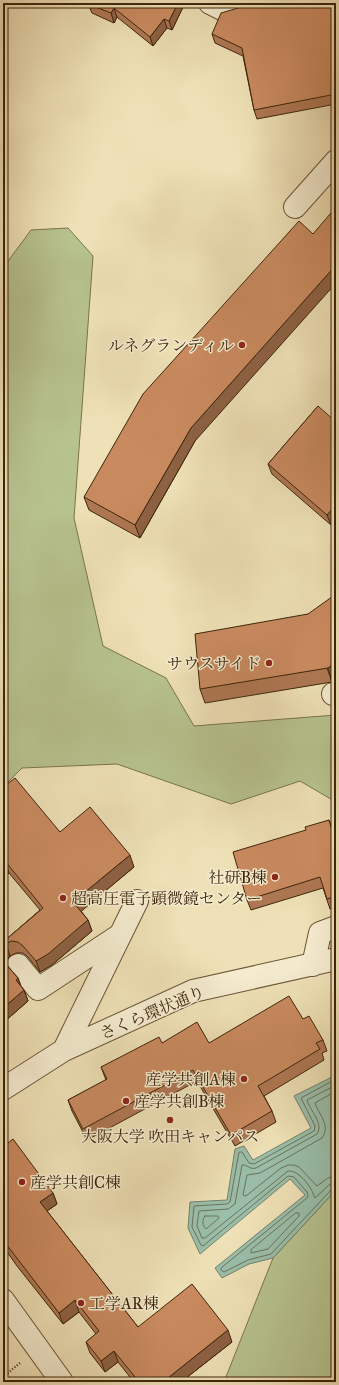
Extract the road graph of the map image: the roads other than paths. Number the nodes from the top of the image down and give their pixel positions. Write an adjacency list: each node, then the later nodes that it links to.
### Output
1 (210, 3): 2 (street)
2 (244, 3)
3 (336, 161): 4 (street)
4 (295, 207)
5 (137, 901): 7 (street)
6 (336, 927): 10 (street)
7 (121, 934): 9 (street); 11 (street)
8 (336, 960): 10 (street, さくら環状通り)
9 (18, 965)
10 (313, 965): 11 (street, さくら環状通り)
11 (64, 1050): 12 (street, さくら環状通り)
12 (3, 1089)
13 (3, 1300): 14 (street)
14 (62, 1382)

